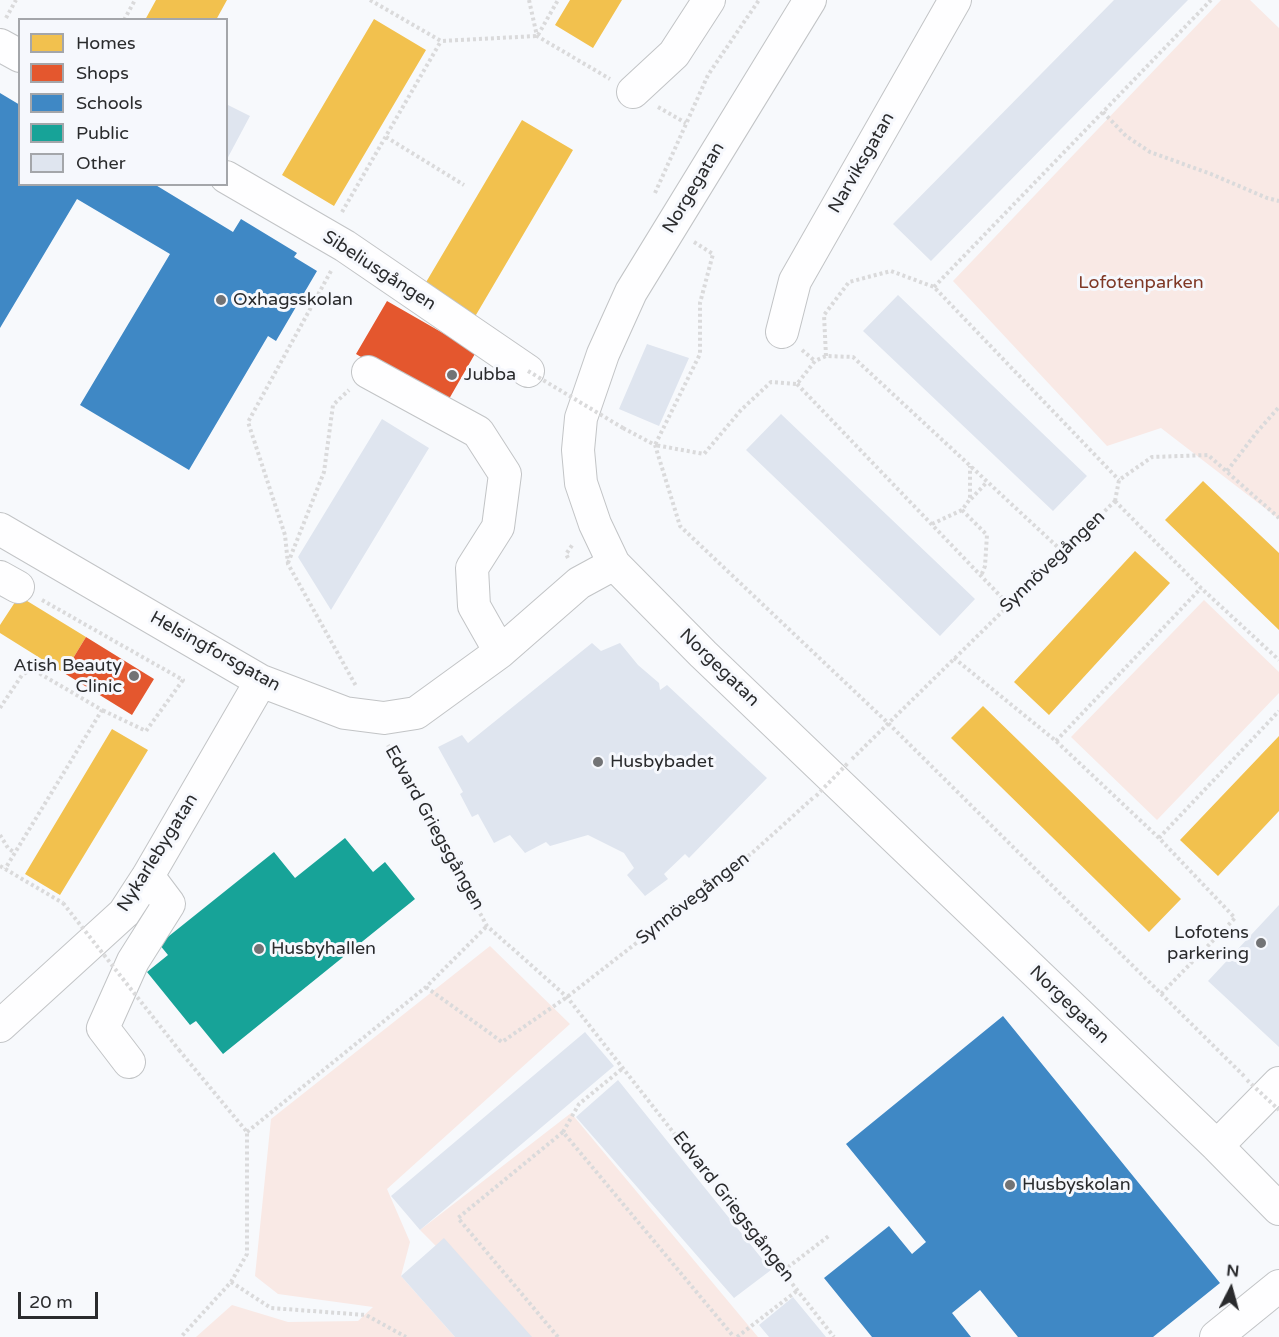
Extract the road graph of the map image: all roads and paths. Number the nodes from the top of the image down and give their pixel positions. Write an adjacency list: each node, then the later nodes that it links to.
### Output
1 (16, 0): 11 (path)
2 (135, 0): 10 (path)
3 (370, 0): 13 (path)
4 (529, 0): 12 (path)
5 (558, 0): 12 (path)
6 (709, 0): 15 (street)
7 (810, 0): 43 (street, Norgegatan)
8 (955, 0): 24 (street, Narviksgatan)
9 (1211, 0): 16 (path)
10 (125, 18)
11 (3, 32): 14 (street)
12 (537, 36): 13 (path); 15 (path)
13 (441, 41): 17 (path, Edvard Griegsgången)
14 (18, 53)
15 (633, 92)
16 (1103, 112): 20 (path); 23 (path)
17 (387, 137): 19 (path); 21 (path, Edvard Griegsgången)
18 (228, 178): 21 (street, Sibeliusgången)
19 (464, 185)
20 (1279, 201)
21 (336, 241): 26 (street, Sibeliusgången); 42 (path, Edvard Griegsgången)
22 (713, 254): 30 (path)
23 (934, 287): 25 (path); 33 (path)
24 (782, 332)
25 (826, 356): 28 (path); 31 (path)
26 (528, 371): 30 (path, bridge)
27 (368, 372): 42 (path); 48 (street)
28 (796, 384): 30 (path); 39 (path)
29 (1279, 407): 32 (path)
30 (655, 445): 56 (path)
31 (969, 465): 34 (path); 35 (path)
32 (1227, 471): 33 (path); 38 (path)
33 (1119, 480): 36 (path)
34 (987, 482): 35 (path); 41 (path)
35 (970, 499): 37 (path)
36 (1115, 501): 41 (path, Synnövegången); 46 (path)
37 (962, 510): 39 (path); 44 (path)
38 (1279, 518)
39 (932, 524): 44 (path)
40 (0, 529): 51 (street, Helsingforsgatan)
41 (1063, 552): 47 (path, Synnövegången)
42 (288, 564): 55 (path, Edvard Griegsgången)
43 (614, 564): 48 (street, Helsingforsgatan); 75 (street, Norgegatan)
44 (981, 576): 47 (path)
45 (9, 582): 53 (path)
46 (1201, 588): 50 (path); 57 (path)
47 (1009, 605): 49 (path, Synnövegången)
48 (500, 652): 55 (street, Helsingforsgatan)
49 (954, 658): 56 (path, Synnövegången); 57 (path)
50 (1279, 660)
51 (261, 681): 55 (street, Helsingforsgatan); 63 (street, Nykarlebygatan)
52 (0, 708): 53 (path)
53 (102, 710): 60 (path)
54 (1279, 711): 59 (path)
55 (372, 717): 64 (path, Edvard Griegsgången)
56 (888, 723): 66 (path); 67 (path, Synnövegången, bridge)
57 (1056, 741): 59 (path)
58 (0, 835): 60 (path)
59 (1159, 838): 66 (path)
60 (15, 853): 62 (path)
61 (0, 866): 62 (path)
62 (5, 869): 73 (path, bridge)
63 (148, 876): 68 (street, Nykarlebygatan); 69 (street)
64 (487, 926): 65 (path); 67 (path, Edvard Griegsgången)
65 (426, 987): 67 (path, Synnövegången); 73 (path)
66 (1161, 994): 72 (path, bridge)
67 (567, 997): 70 (path, Edvard Griegsgången)
68 (0, 1026)
69 (129, 1062)
70 (623, 1068): 74 (path); 78 (path, Edvard Griegsgången)
71 (1279, 1083): 75 (street)
72 (1279, 1110)
73 (247, 1132): 79 (path)
74 (563, 1132): 84 (path); 85 (path)
75 (1216, 1146): 76 (street, Norgegatan)
76 (1279, 1209)
77 (830, 1235): 78 (path)
78 (783, 1271): 81 (path, Edvard Griegsgången)
79 (231, 1282): 82 (path); 83 (path)
80 (1279, 1286): 87 (street)
81 (798, 1290): 85 (path); 86 (path, Edvard Griegsgången)
82 (181, 1337)
83 (406, 1337)
84 (558, 1337)
85 (736, 1337)
86 (834, 1337)
87 (1216, 1337)

